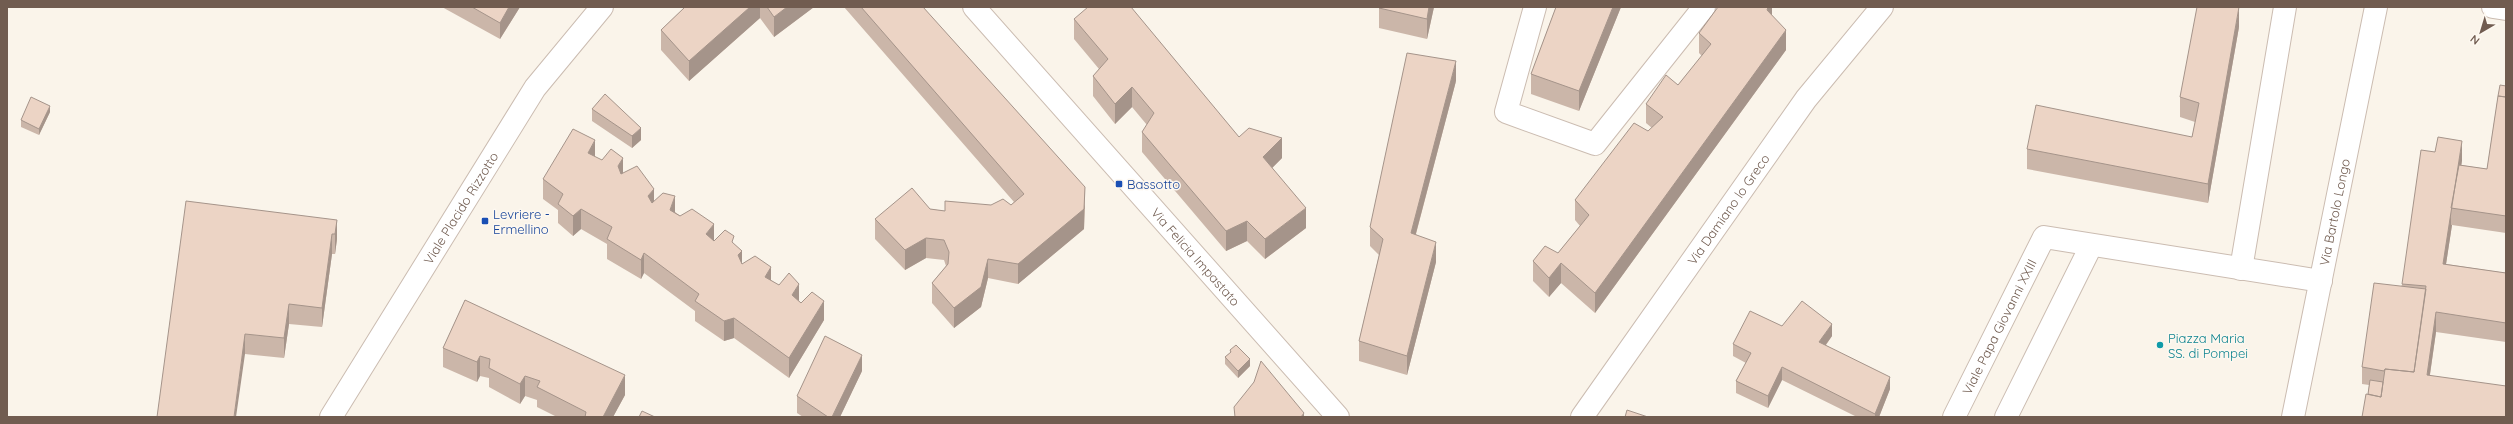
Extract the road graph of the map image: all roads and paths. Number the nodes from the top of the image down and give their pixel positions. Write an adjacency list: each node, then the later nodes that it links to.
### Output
1 (602, 7): 13 (street, Viale Placido Rizzotto)
2 (974, 7): 14 (street, Via Felicia Impastato)
3 (1535, 7): 4 (street)
4 (1704, 7)
5 (1882, 7): 15 (street, Via Damiano lo Greco)
6 (2285, 7): 11 (street)
7 (2376, 7): 12 (street, Via Bartolo Longo)
8 (2492, 7): 9 (street)
9 (2506, 9)
10 (2091, 246): 11 (street); 16 (street, Viale Papa Giovanni XXIII); 17 (street)
11 (2241, 269): 12 (street)
12 (2321, 281): 18 (street, Via Bartolo Longo)
13 (331, 417)
14 (1338, 417)
15 (1582, 417)
16 (1954, 417)
17 (2006, 417)
18 (2293, 417)

